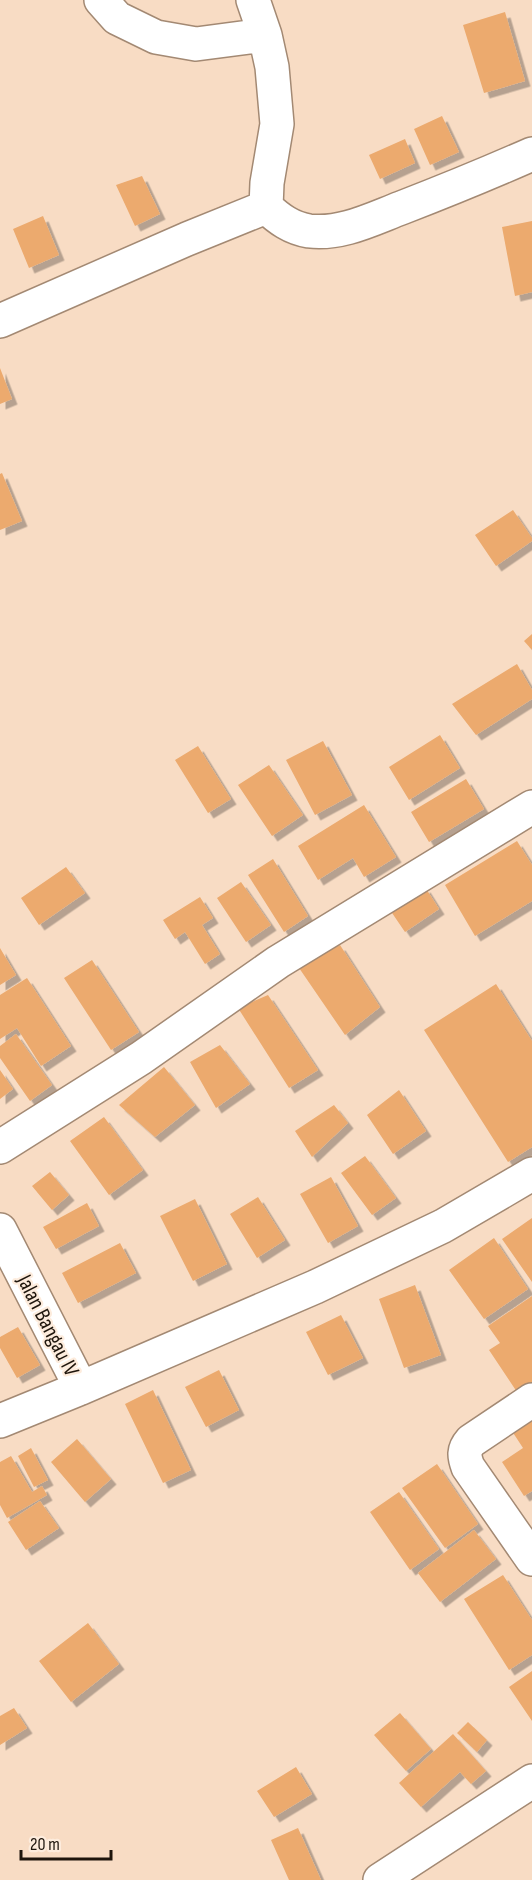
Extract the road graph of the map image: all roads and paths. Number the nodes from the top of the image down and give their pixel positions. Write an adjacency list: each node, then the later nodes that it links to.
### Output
1 (101, 0): 3 (street)
2 (253, 0): 3 (street)
3 (265, 35): 5 (street)
4 (532, 154): 5 (street)
5 (266, 207): 6 (street)
6 (0, 321)
7 (532, 807): 8 (street)
8 (0, 1147)
9 (532, 1174): 11 (street)
10 (0, 1230): 11 (street, Jalan Bangau IV)
11 (81, 1388): 13 (street)
12 (532, 1400): 14 (street)
13 (0, 1421)
14 (532, 1559)
15 (532, 1781): 16 (street)
16 (380, 1880)

